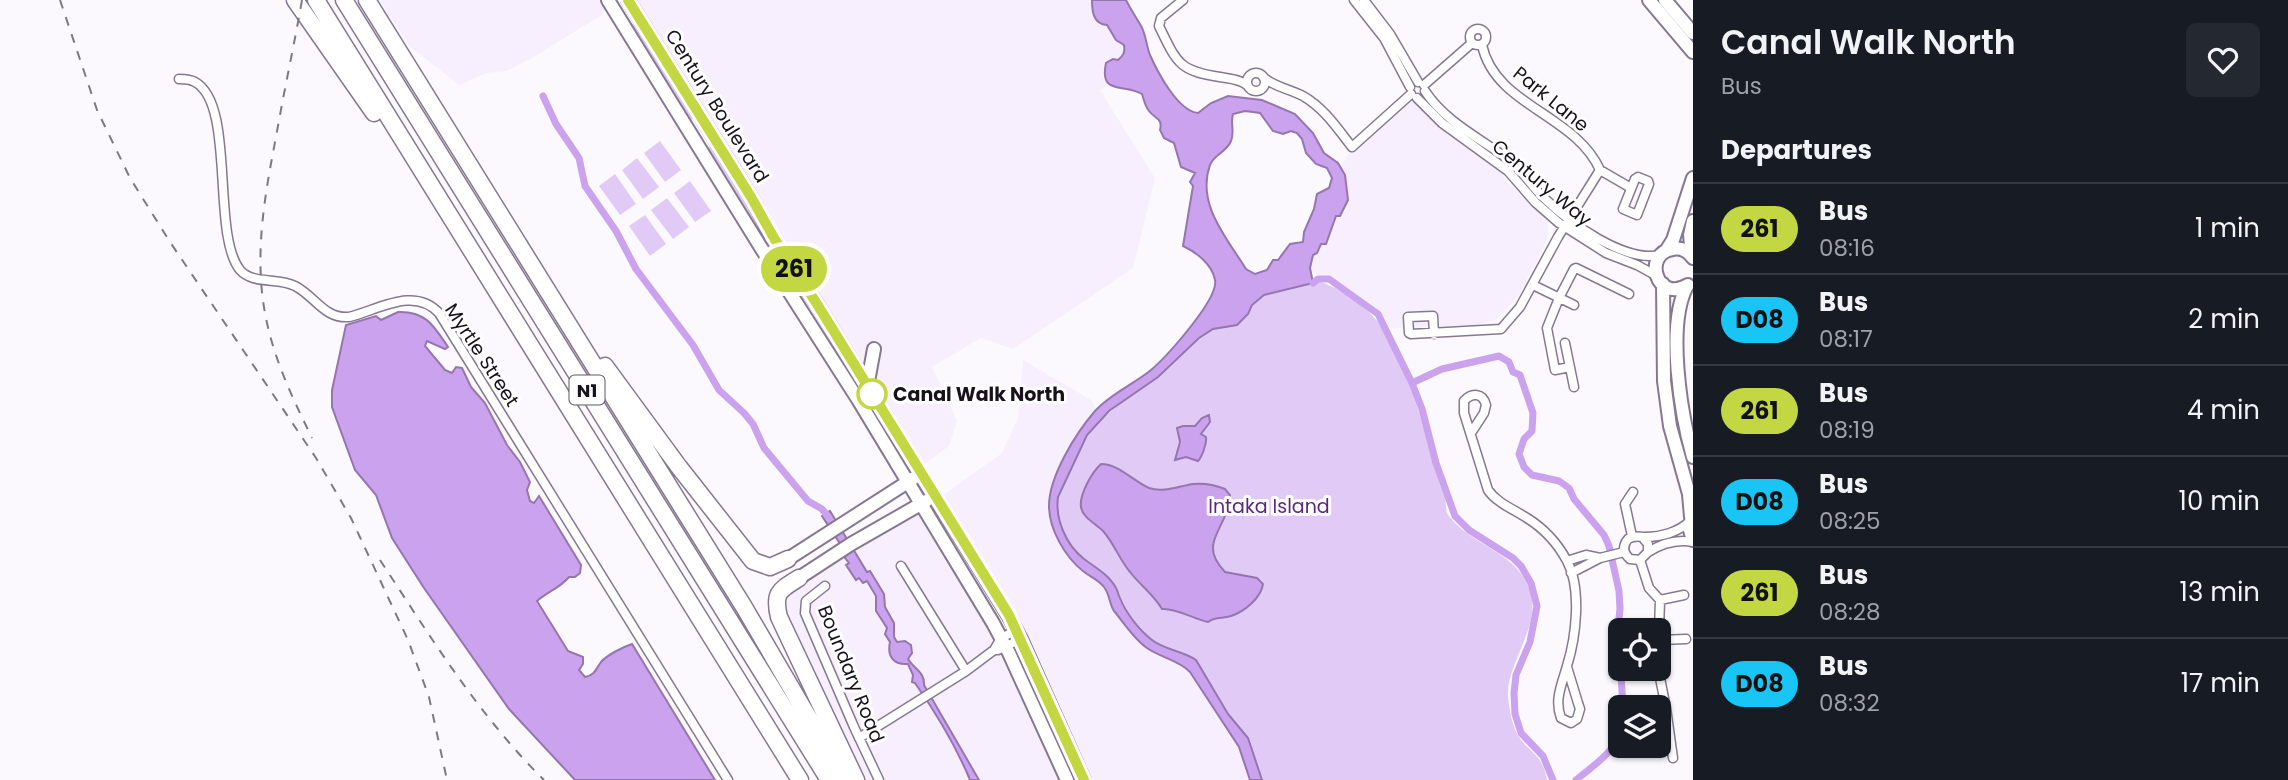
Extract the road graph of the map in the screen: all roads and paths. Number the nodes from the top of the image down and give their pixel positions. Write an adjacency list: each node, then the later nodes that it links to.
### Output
1 (295, 0): 27 (highway)
2 (316, 0): 27 (highway, N1)
3 (344, 0): 78 (highway, N1)
4 (367, 0): 28 (highway)
5 (608, 0): 46 (main road, Century Boulevard)
6 (628, 0): 41 (main road, Century Boulevard)
7 (1182, 0): 18 (street)
8 (1354, 0): 21 (street, Century Way)
9 (1364, 0): 21 (street, Century Way)
10 (1649, 0): 15 (main road)
11 (1665, 0): 12 (main road)
12 (1693, 33)
13 (1472, 43): 14 (street); 14 (street); 21 (street)
14 (1482, 45): 22 (street, Park Lane)
15 (1693, 52)
16 (1263, 77): 18 (street); 19 (street); 20 (street)
17 (179, 79): 76 (street, Myrtle Street)
18 (1243, 83): 20 (street)
19 (1279, 86): 20 (street); 21 (street)
20 (1262, 87)
21 (1417, 89): 26 (street, Century Way)
22 (1600, 170): 24 (street); 26 (street)
23 (1693, 178): 29 (main road)
24 (1632, 188): 24 (street)
25 (1693, 221): 30 (main road)
26 (1566, 223): 29 (street, Century Way); 31 (street, Century Way); 33 (street)
27 (456, 225): 77 (highway, N1)
28 (515, 238): 56 (highway); 79 (highway)
29 (1664, 253): 30 (main road); 31 (main road)
30 (1692, 257)
31 (1660, 280): 32 (main road); 50 (main road)
32 (1690, 283): 44 (main road)
33 (1533, 285): 35 (street); 37 (street)
34 (1629, 294): 35 (street)
35 (1559, 298): 36 (street); 40 (street)
36 (1574, 305)
37 (1434, 334)
38 (1565, 343): 40 (street)
39 (874, 349): 41 (main road)
40 (1570, 367): 42 (street)
41 (867, 387): 45 (main road, Century Boulevard)
42 (1574, 387)
43 (1471, 433): 59 (street)
44 (1693, 457)
45 (921, 473): 46 (main road); 48 (main road, Century Boulevard)
46 (908, 482): 49 (main road, Century Boulevard); 56 (main road)
47 (1633, 492): 51 (street)
48 (936, 495): 49 (main road); 67 (main road, Century Boulevard)
49 (921, 503): 62 (main road); 70 (main road, Century Boulevard)
50 (1691, 518): 52 (street); 53 (main road)
51 (1632, 536): 52 (street); 55 (street)
52 (1642, 537): 54 (street)
53 (1693, 541): 54 (street)
54 (1647, 552): 58 (street)
55 (1621, 553): 57 (street); 58 (street)
56 (789, 558)
57 (1600, 558): 59 (street); 61 (street)
58 (1640, 560): 65 (street)
59 (1567, 561): 61 (street)
60 (901, 566): 72 (street)
61 (1571, 573): 71 (street)
62 (801, 577): 80 (highway)
63 (825, 586): 74 (street, Boundary Road)
64 (1685, 595): 65 (street)
65 (1660, 600): 66 (street)
66 (1659, 618)
67 (1019, 634): 70 (street); 83 (main road, Century Boulevard)
68 (1686, 639): 69 (street)
69 (1671, 640)
70 (1000, 645): 72 (street); 82 (main road, Century Boulevard)
71 (1567, 667): 71 (street)
72 (967, 671): 74 (street)
73 (1661, 681): 75 (street)
74 (859, 738): 81 (street, Boundary Road)
75 (1673, 758)
76 (728, 780)
77 (800, 780)
78 (829, 780)
79 (845, 780)
80 (856, 780)
81 (879, 780)
82 (1067, 780)
83 (1084, 780)

